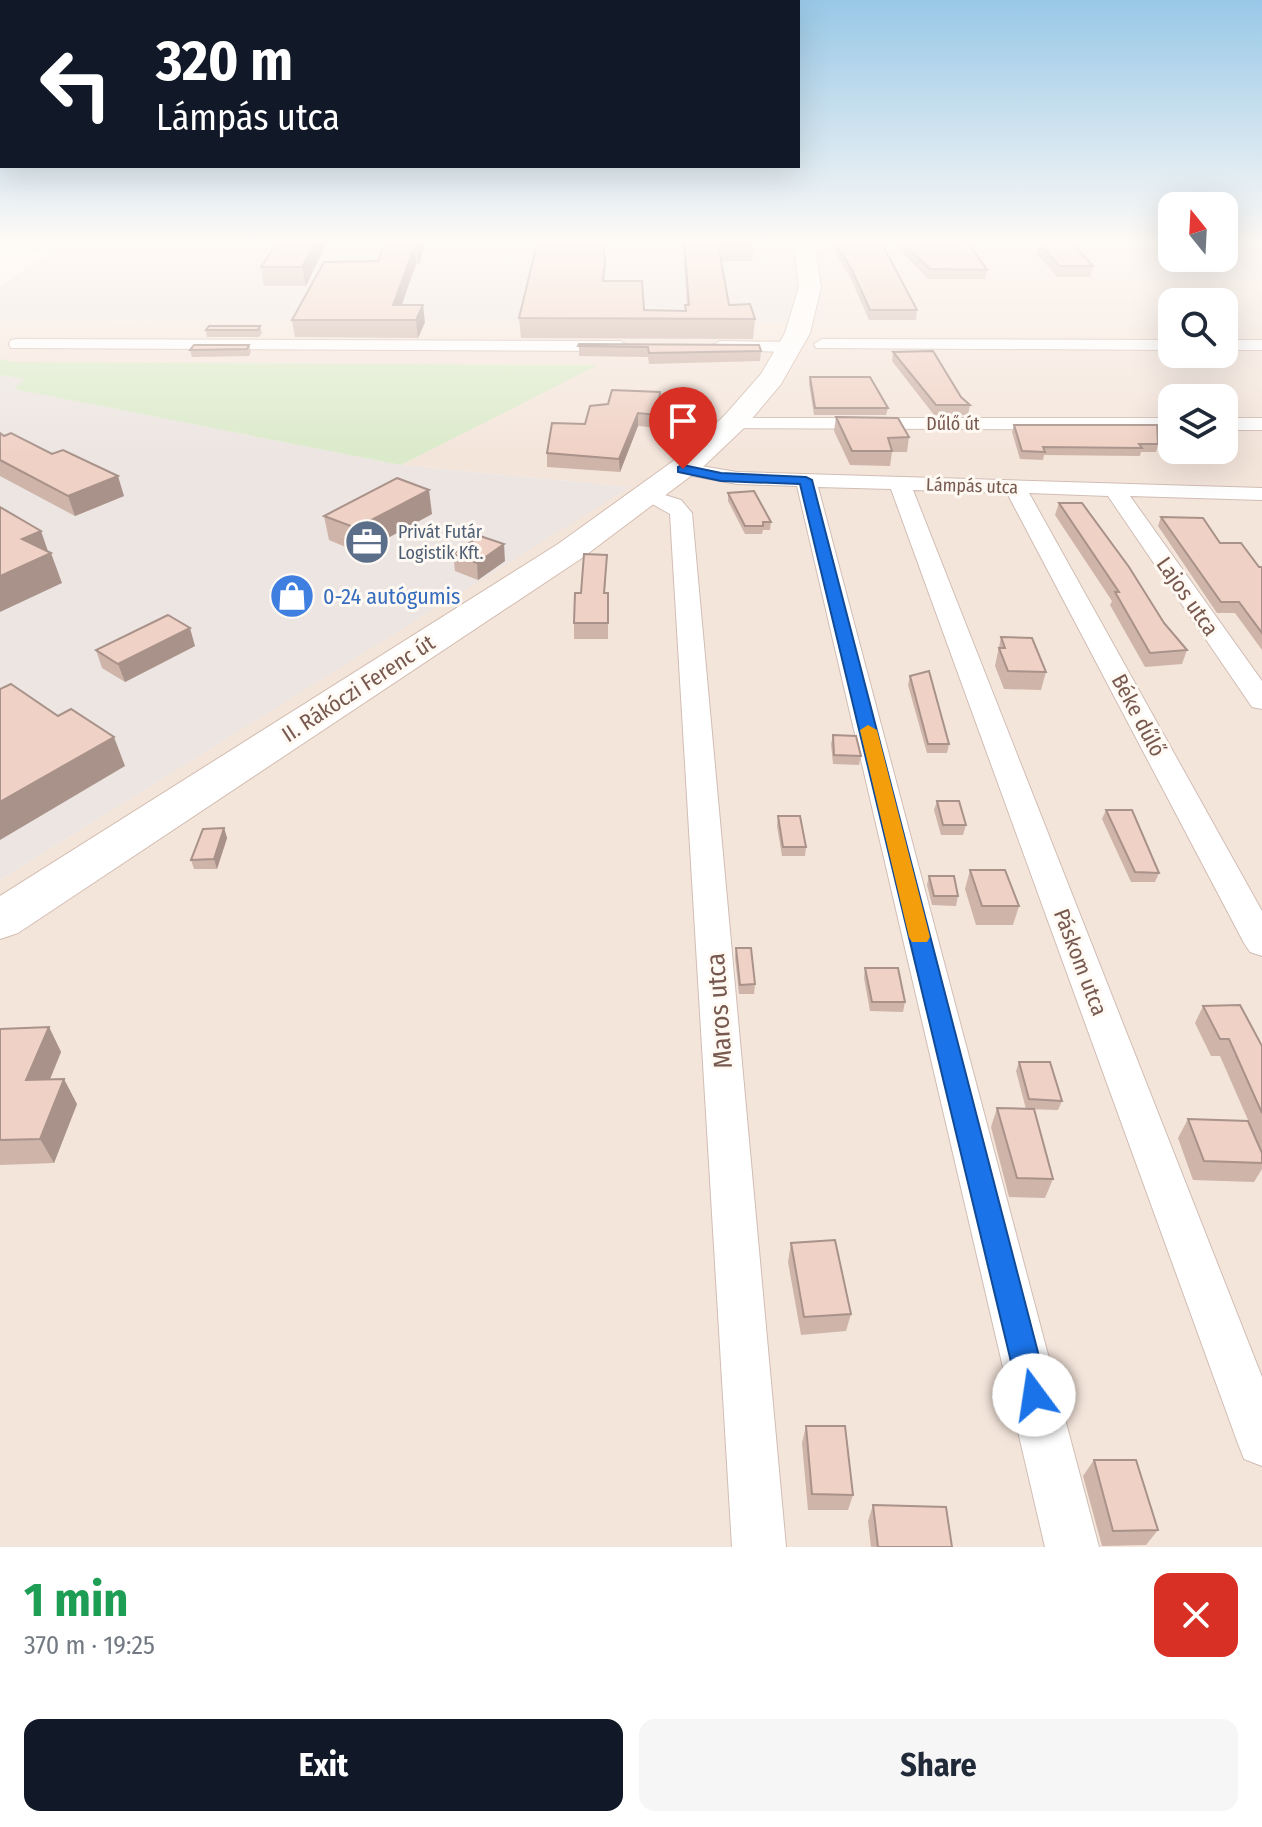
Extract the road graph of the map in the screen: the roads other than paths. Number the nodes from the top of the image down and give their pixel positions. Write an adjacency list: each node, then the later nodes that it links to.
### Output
1 (803, 312): 9 (main road, II. Rákóczi Ferenc út)
2 (17, 344): 7 (street)
3 (822, 344): 4 (street)
4 (1158, 345)
5 (1238, 345): 6 (street)
6 (1262, 345)
7 (644, 346)
8 (707, 346): 9 (street)
9 (790, 347): 10 (main road, II. Rákóczi Ferenc út)
10 (734, 424): 11 (street, Dűlő út); 14 (main road, II. Rákóczi Ferenc út)
11 (1158, 424)
12 (1238, 424): 13 (street)
13 (1262, 424)
14 (683, 469): 15 (street, Lámpás utca); 20 (main road, II. Rákóczi Ferenc út)
15 (806, 480): 16 (street, Lámpás utca); 26 (street)
16 (900, 484): 17 (street, Lámpás utca); 24 (street, Páskom utca)
17 (1015, 487): 18 (street, Lámpás utca); 23 (street, Béke dűlő)
18 (1115, 490): 19 (street, Lámpás utca); 21 (street, Lajos utca)
19 (1262, 494)
20 (649, 496): 22 (main road, II. Rákóczi Ferenc út); 25 (street, Maros utca)
21 (1262, 701)
22 (0, 920)
23 (1262, 943)
24 (1262, 1441)
25 (759, 1547)
26 (1072, 1547)

